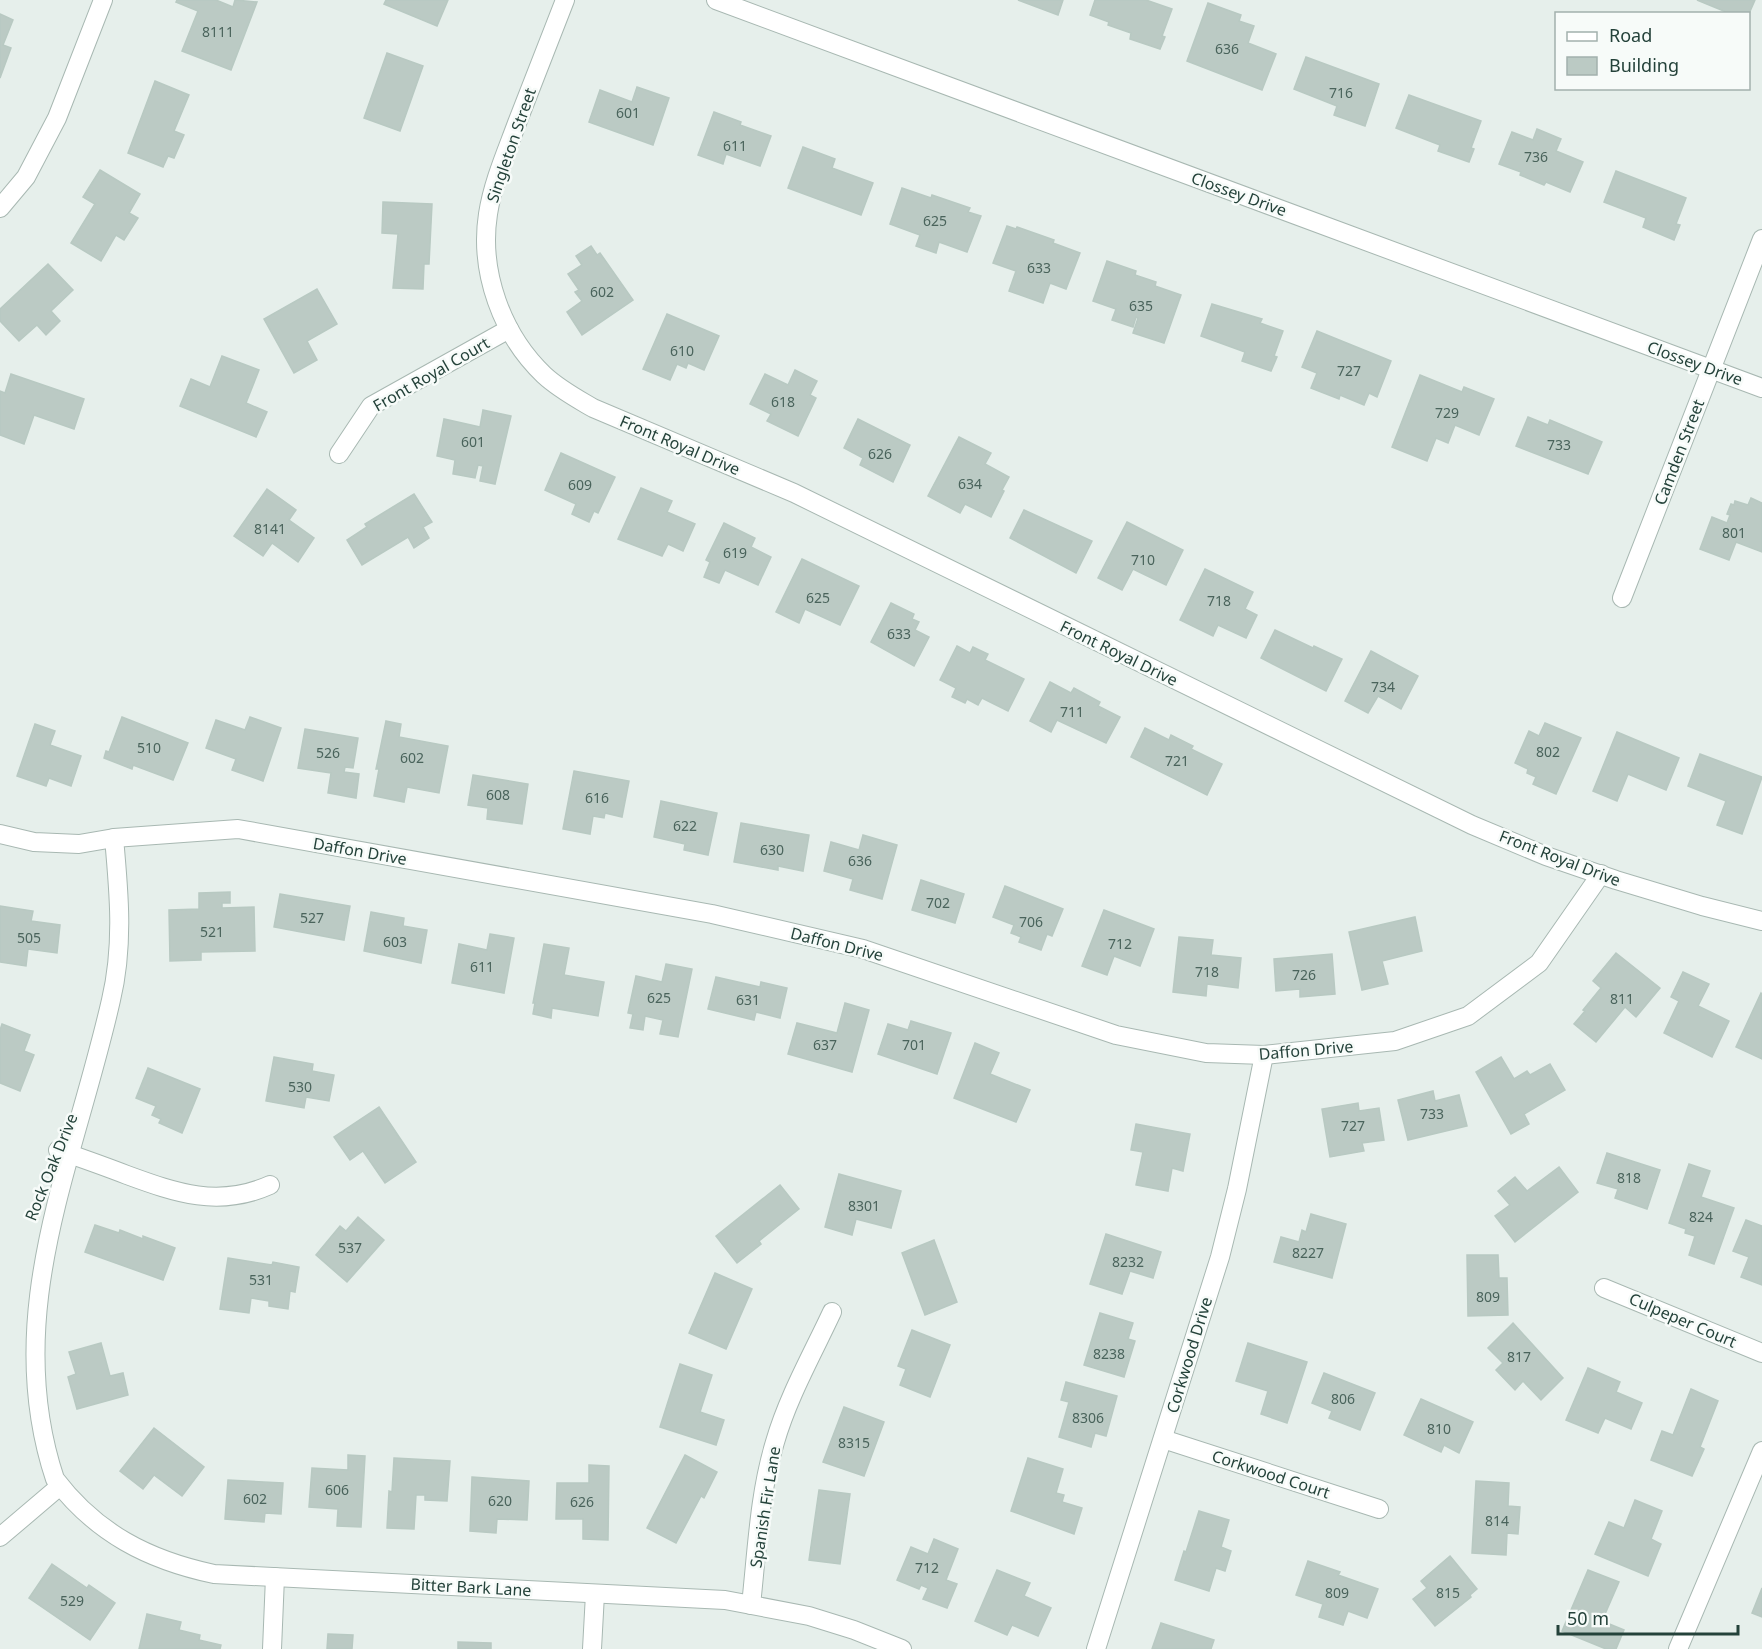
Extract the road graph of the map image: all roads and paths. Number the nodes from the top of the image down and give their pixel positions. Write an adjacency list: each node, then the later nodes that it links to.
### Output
1 (103, 0): 4 (street)
2 (565, 0): 6 (street, Singleton Street)
3 (716, 0): 7 (street, Clossey Drive)
4 (0, 208)
5 (1762, 239): 7 (street, Camden Street)
6 (509, 329): 9 (street, Front Royal Court); 13 (street, Front Royal Drive)
7 (1711, 369): 8 (street, Clossey Drive); 10 (street, Camden Street)
8 (1762, 388)
9 (339, 454)
10 (1622, 598)
11 (0, 834): 12 (street, Daffon Drive)
12 (114, 838): 15 (street, Daffon Drive); 16 (street, Rock Oak Drive)
13 (1601, 874): 14 (street, Front Royal Drive); 15 (street, Daffon Drive)
14 (1762, 921)
15 (1264, 1055): 23 (street, Corkwood Drive)
16 (58, 1150): 17 (street); 18 (street, Rock Oak Drive)
17 (270, 1185)
18 (42, 1190)
19 (1604, 1288): 21 (street, Culpeper Court)
20 (832, 1312): 30 (street, Spanish Fir Lane)
21 (1762, 1353)
22 (24, 1426): 25 (street)
23 (1163, 1439): 26 (street, Corkwood Court); 34 (street, Corkwood Drive)
24 (1762, 1451): 35 (street)
25 (60, 1486): 27 (street); 28 (street, Bitter Bark Lane)
26 (1379, 1509)
27 (0, 1538)
28 (275, 1577): 29 (street, Bitter Bark Lane); 31 (street)
29 (595, 1593): 30 (street, Bitter Bark Lane); 32 (street)
30 (751, 1605): 33 (street, Bitter Bark Lane)
31 (272, 1649)
32 (592, 1649)
33 (902, 1649)
34 (1096, 1649)
35 (1678, 1649)

